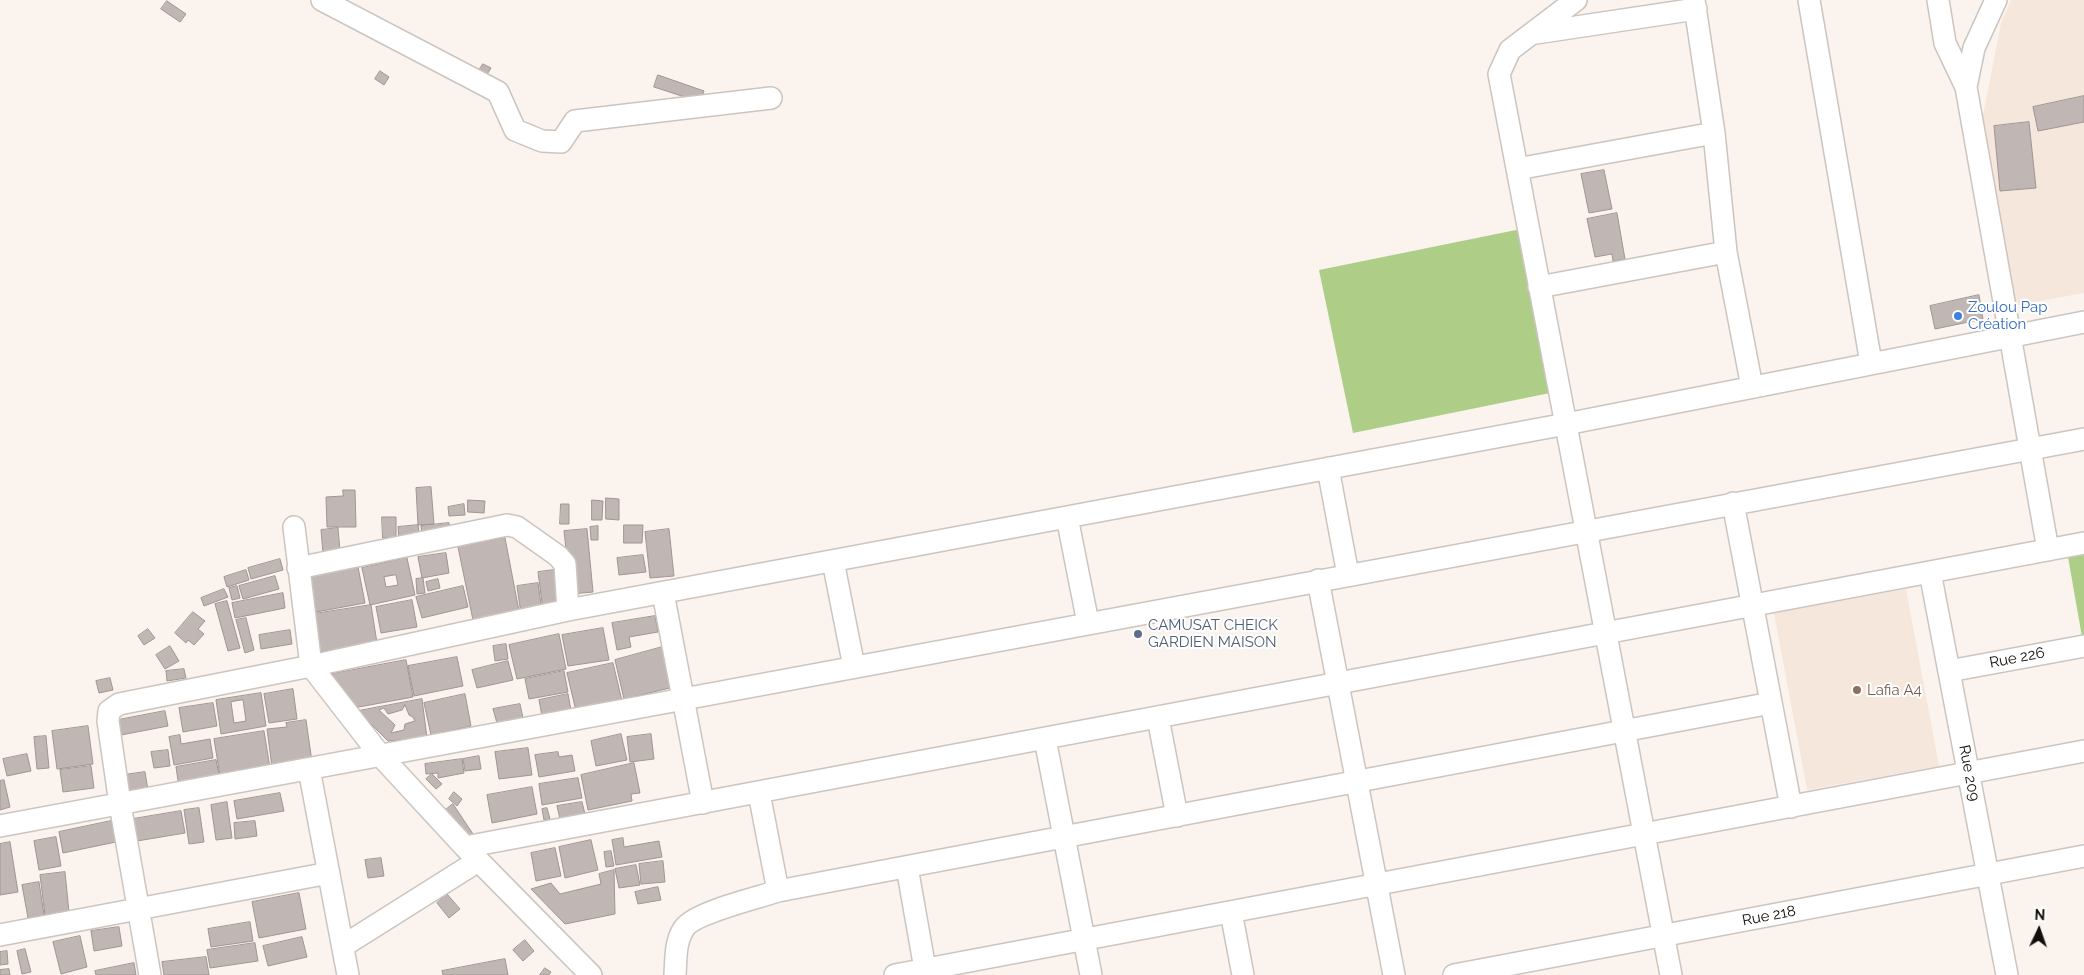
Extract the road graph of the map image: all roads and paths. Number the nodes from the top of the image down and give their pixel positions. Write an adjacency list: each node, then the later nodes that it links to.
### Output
1 (322, 0): 9 (street)
2 (1576, 0): 7 (street)
3 (1809, 0): 16 (street)
4 (1938, 0): 8 (street)
5 (1996, 0): 8 (street)
6 (1695, 4): 7 (street); 10 (street)
7 (1532, 33): 11 (street)
8 (1966, 87): 15 (street)
9 (771, 98)
10 (1714, 134): 11 (street); 12 (street)
11 (1517, 170): 13 (street)
12 (1726, 252): 13 (street); 17 (street)
13 (1539, 287): 18 (street)
14 (2084, 322): 15 (street)
15 (2009, 337): 16 (street); 20 (street)
16 (1871, 363): 17 (street)
17 (1752, 387): 18 (street)
18 (1566, 424): 21 (street); 25 (street)
19 (2084, 439): 20 (street)
20 (2031, 449): 22 (street); 27 (street)
21 (1328, 468): 23 (street); 31 (street)
22 (1732, 503): 25 (street); 34 (street)
23 (1067, 517): 28 (street); 36 (street)
24 (294, 527): 29 (street)
25 (1586, 530): 31 (street); 37 (street)
26 (2084, 543): 27 (street)
27 (2048, 550): 30 (street)
28 (833, 561): 33 (street); 40 (street)
29 (298, 568): 35 (street); 39 (street)
30 (1930, 572): 34 (street); 41 (street, Rue 209)
31 (1348, 575): 32 (street)
32 (1318, 580): 36 (street); 42 (street)
33 (663, 593): 35 (street); 43 (street)
34 (1752, 606): 37 (street); 44 (street)
35 (568, 610): 39 (street)
36 (1088, 623): 40 (street)
37 (1606, 633): 42 (street); 46 (street)
38 (2084, 646): 41 (street, Rue 226)
39 (311, 666): 49 (street); 55 (street)
40 (854, 667): 43 (street)
41 (1949, 671): 51 (street, Rue 209)
42 (1338, 684): 45 (street); 52 (street)
43 (683, 699): 49 (street); 54 (street)
44 (1771, 703): 46 (street); 56 (street)
45 (1158, 718): 47 (street); 57 (street)
46 (1624, 730): 52 (street); 59 (street)
47 (1045, 739): 53 (street); 60 (street)
48 (2084, 751): 51 (street)
49 (380, 755): 50 (street); 61 (street)
50 (309, 769): 55 (street); 64 (street)
51 (1969, 773): 56 (street); 65 (street, Rue 209)
52 (1357, 782): 57 (street); 66 (street)
53 (759, 793): 54 (street); 67 (street)
54 (703, 803): 61 (street)
55 (120, 804): 58 (street); 68 (street)
56 (1791, 807): 59 (street)
57 (1177, 816): 60 (street)
58 (0, 826)
59 (1644, 834): 66 (street); 71 (street)
60 (1064, 837): 63 (street); 72 (street)
61 (472, 854): 73 (street); 77 (street)
62 (2084, 856): 65 (street, Rue 218)
63 (906, 867): 67 (street); 74 (street)
64 (329, 873): 68 (street); 73 (street)
65 (1988, 875): 71 (street, Rue 218); 85 (street, Rue 209)
66 (1377, 884): 69 (street); 82 (street)
67 (778, 891): 78 (street)
68 (138, 909): 70 (street); 75 (street)
69 (1231, 912): 72 (street); 81 (street)
70 (0, 935)
71 (1664, 936): 83 (street, Rue 218); 84 (street)
72 (1084, 940): 74 (street); 80 (street)
73 (343, 946): 76 (street)
74 (925, 969): 79 (street)
75 (150, 975)
76 (346, 975)
77 (590, 975)
78 (675, 975)
79 (894, 975)
80 (1091, 975)
81 (1243, 975)
82 (1394, 975)
83 (1454, 975)
84 (1671, 975)
85 (2007, 975)

